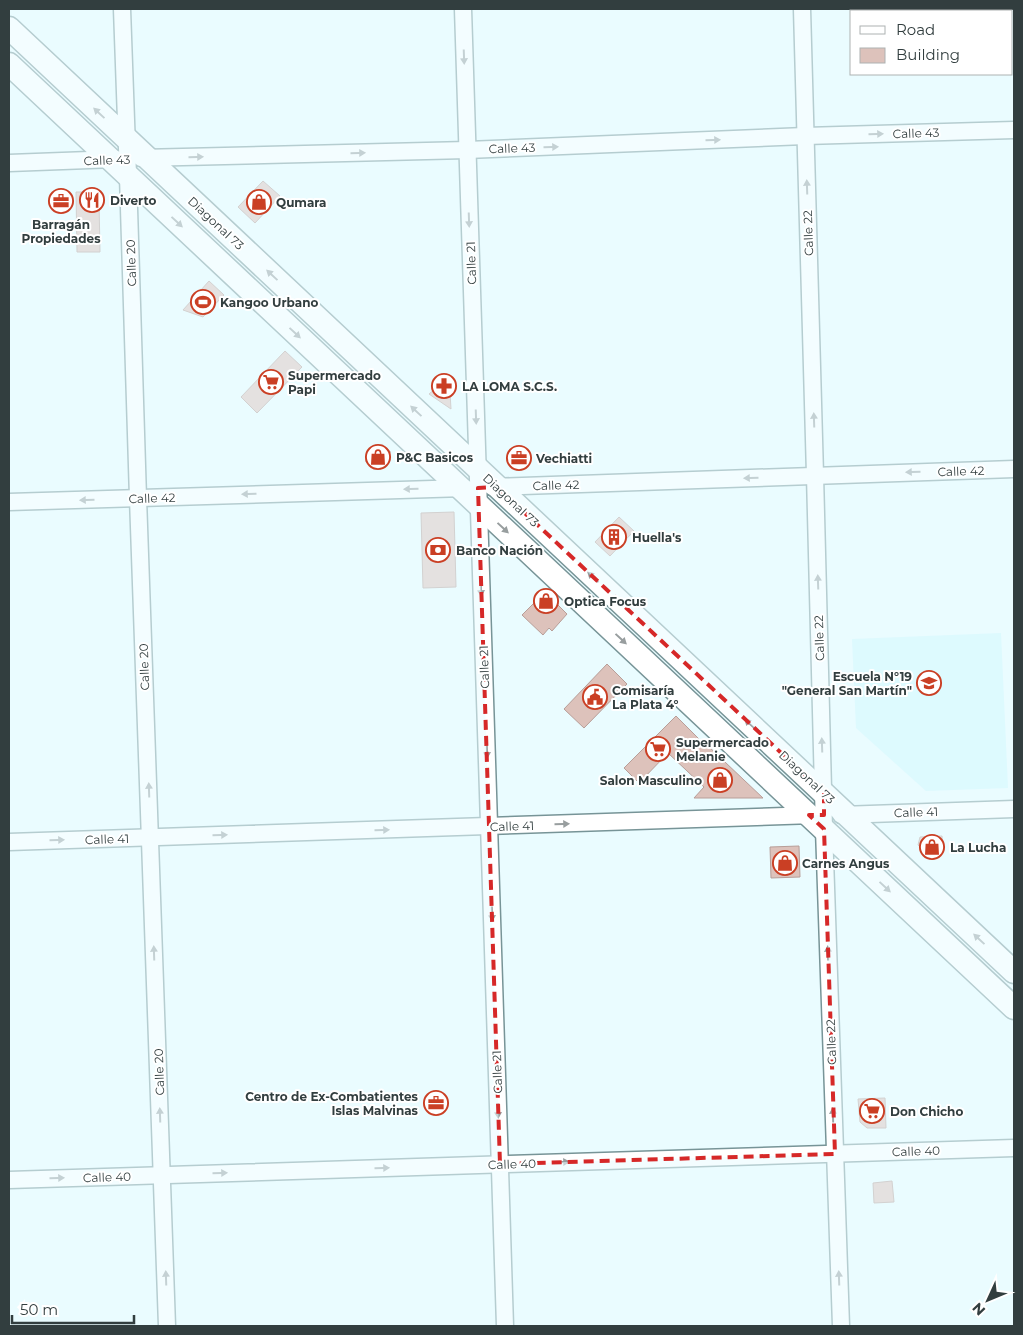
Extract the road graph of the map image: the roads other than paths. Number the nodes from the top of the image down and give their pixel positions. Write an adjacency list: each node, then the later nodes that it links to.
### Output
1 (122, 9): 9 (street, Calle 20)
2 (463, 9): 8 (street, Calle 21, one-way to 8)
3 (802, 9): 7 (street, Calle 22)
4 (9, 28): 9 (main road, Diagonal 73, one-way to 4)
5 (9, 64): 9 (main road, Diagonal 73)
6 (1014, 130): 7 (street, Calle 43, one-way to 6)
7 (805, 136): 8 (street, Calle 43, one-way to 7); 12 (street, Calle 22, one-way to 7)
8 (467, 150): 9 (street, Calle 43, one-way to 8); 13 (street, Calle 21, one-way to 13)
9 (128, 158): 10 (street, Calle 43); 13 (main road, Diagonal 73); 14 (street, Calle 20)
10 (9, 163)
11 (1014, 469): 12 (street, Calle 42, one-way to 12)
12 (815, 475): 13 (street, Calle 42, one-way to 13); 17 (street, Calle 22, one-way to 12)
13 (478, 487): 14 (street, Calle 42, one-way to 14); 17 (main road, Diagonal 73); 19 (street, Calle 21, one-way to 19)
14 (138, 498): 15 (street, Calle 42, one-way to 15); 20 (street, Calle 20, one-way to 14)
15 (9, 502)
16 (1014, 809): 18 (street, Calle 41)
17 (820, 813): 18 (main road, Diagonal 73); 19 (street, Calle 41, one-way to 17); 23 (main road, Diagonal 73, one-way to 23); 25 (street, Calle 22, one-way to 17)
18 (846, 814): 22 (main road, Diagonal 73, one-way to 18)
19 (489, 826): 20 (street, Calle 41, one-way to 19); 26 (street, Calle 21, one-way to 26)
20 (150, 837): 21 (street, Calle 41, one-way to 20); 27 (street, Calle 20, one-way to 20)
21 (9, 842)
22 (1014, 972)
23 (1014, 1008)
24 (1014, 1148): 25 (street, Calle 40)
25 (835, 1154): 26 (street, Calle 40, one-way to 25); 31 (street, Calle 22, one-way to 25)
26 (500, 1164): 27 (street, Calle 40, one-way to 26); 30 (street, Calle 21)
27 (162, 1175): 28 (street, Calle 40, one-way to 27); 29 (street, Calle 20, one-way to 27)
28 (9, 1180)
29 (168, 1326)
30 (505, 1326)
31 (840, 1326)

